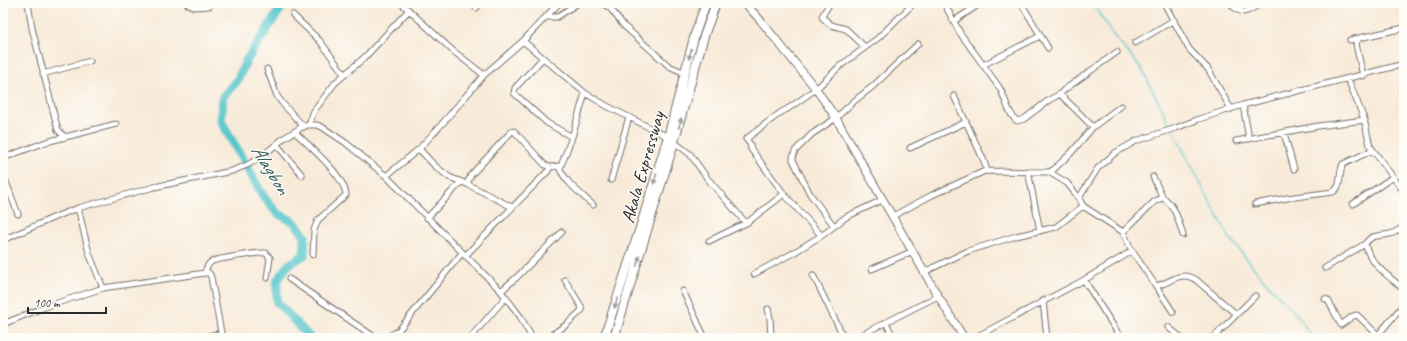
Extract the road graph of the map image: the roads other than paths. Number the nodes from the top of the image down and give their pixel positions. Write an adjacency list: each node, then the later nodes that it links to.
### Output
1 (28, 3): 45 (street)
2 (186, 3): 20 (street)
3 (401, 3): 23 (street)
4 (481, 3): 21 (street)
5 (559, 3): 25 (street)
6 (578, 3): 25 (street)
7 (602, 3): 22 (street)
8 (614, 3): 22 (street)
9 (705, 3): 29 (main road, Akala Expressway)
10 (716, 3): 29 (main road, Akala Expressway)
11 (745, 3): 50 (street)
12 (830, 3): 36 (street)
13 (914, 3): 36 (street)
14 (944, 3): 27 (street)
15 (981, 3): 27 (street)
16 (1021, 3): 30 (street)
17 (1230, 3): 18 (street)
18 (1262, 3)
19 (1166, 4): 26 (street)
20 (209, 6)
21 (476, 8)
22 (610, 8): 44 (street)
23 (409, 10): 46 (street); 47 (street)
24 (293, 15): 46 (street)
25 (546, 17): 33 (street)
26 (1174, 20): 34 (street); 56 (street)
27 (954, 21): 42 (street)
28 (1404, 28): 31 (street)
29 (700, 35): 44 (main road, Akala Expressway, one-way to 44); 70 (main road, Akala Expressway, one-way to 29)
30 (1040, 36): 37 (street); 42 (street)
31 (1358, 39): 32 (street); 48 (street)
32 (1350, 40)
33 (523, 41): 39 (street); 47 (street)
34 (1135, 43)
35 (918, 44): 58 (street)
36 (864, 47): 50 (street)
37 (1048, 48)
38 (1117, 52): 52 (street)
39 (543, 58): 51 (street); 68 (street)
40 (90, 61): 45 (street)
41 (1404, 64): 48 (street)
42 (983, 65): 52 (street)
43 (267, 69): 62 (street)
44 (685, 73): 70 (main road, Akala Expressway)
45 (43, 74): 64 (street)
46 (344, 74): 62 (street)
47 (484, 74): 75 (street)
48 (1363, 76): 49 (street)
49 (1348, 79): 54 (street); 59 (street)
50 (816, 89): 58 (street); 93 (street)
51 (585, 93): 57 (street); 68 (street)
52 (1060, 94): 63 (street)
53 (954, 96): 60 (street)
54 (1243, 105): 56 (street); 69 (street)
55 (1121, 106): 63 (street)
56 (1230, 109): 94 (street)
57 (629, 117): 70 (street); 89 (street)
58 (836, 118): 96 (street); 107 (street)
59 (1364, 120): 66 (street); 76 (street)
60 (966, 122): 74 (street); 81 (street)
61 (116, 124): 67 (street)
62 (307, 126): 65 (street); 86 (street)
63 (1092, 127): 83 (street)
64 (58, 130): 67 (street); 71 (street)
65 (295, 132): 73 (street); 120 (street)
66 (1284, 133): 69 (street); 80 (street)
67 (65, 137): 71 (street)
68 (572, 137): 78 (street)
69 (1249, 139): 72 (street)
70 (671, 140): 106 (street); 147 (main road, Akala Expressway, one-way to 147); 149 (main road, Akala Expressway, one-way to 70)
71 (51, 141): 77 (street)
72 (1236, 141)
73 (277, 145): 85 (street); 102 (street)
74 (910, 148)
75 (419, 149): 86 (street); 90 (street)
76 (1373, 150): 88 (street); 98 (street)
77 (3, 158)
78 (559, 166): 79 (street); 97 (street)
79 (550, 167): 91 (street); 101 (street)
80 (1294, 169)
81 (987, 171): 82 (street); 104 (street)
82 (1028, 171): 83 (street); 109 (street)
83 (1049, 172): 94 (street)
84 (3, 174): 103 (street)
85 (302, 175)
86 (386, 176): 105 (street)
87 (1153, 177): 95 (street)
88 (1393, 177): 92 (street); 99 (street)
89 (611, 180)
90 (461, 182): 91 (street); 105 (street)
91 (467, 184): 101 (street)
92 (1404, 192)
93 (784, 194): 106 (street); 112 (street)
94 (1078, 198): 100 (street)
95 (1163, 198): 111 (street); 113 (street)
96 (882, 200): 104 (street); 107 (street)
97 (593, 204)
98 (1255, 204)
99 (1353, 204)
100 (1083, 206): 109 (street); 111 (street)
101 (512, 207): 119 (street)
102 (78, 208): 114 (street); 132 (street)
103 (18, 214)
104 (893, 216): 117 (street)
105 (427, 218): 119 (street)
106 (744, 222): 115 (street)
107 (834, 226): 112 (street)
108 (1404, 226): 116 (street)
109 (1040, 231): 123 (street)
110 (562, 232): 134 (street)
111 (1123, 232): 118 (street)
112 (821, 235): 125 (street)
113 (1183, 235)
114 (3, 240)
115 (709, 240)
116 (1365, 244): 121 (street); 133 (street)
117 (912, 251): 122 (street); 123 (street)
118 (1132, 251): 130 (street); 131 (street)
119 (464, 254): 134 (street); 153 (street)
120 (313, 255)
121 (1324, 268)
122 (872, 269)
123 (924, 272): 136 (street)
124 (205, 273): 127 (street); 132 (street); 150 (street)
125 (754, 274)
126 (813, 275): 160 (street)
127 (267, 278)
128 (289, 279): 152 (street)
129 (565, 280): 156 (street)
130 (1084, 280): 140 (street); 166 (street)
131 (1156, 286): 143 (street); 144 (street)
132 (103, 288): 146 (street)
133 (1404, 289)
134 (501, 291): 138 (street)
135 (683, 291): 158 (street)
136 (938, 296): 145 (street); 163 (street)
137 (1255, 296): 144 (street)
138 (506, 297): 154 (street); 155 (street)
139 (1326, 298): 141 (street)
140 (1043, 301): 164 (street); 165 (street)
141 (1404, 304)
142 (768, 309): 159 (street)
143 (1173, 312)
144 (1236, 314): 168 (street)
145 (886, 322): 161 (street); 162 (street)
146 (3, 324)
147 (608, 326): 149 (main road); 157 (main road, Akala Expressway)
148 (1168, 327): 167 (street)
149 (615, 334)
150 (222, 336): 151 (street)
151 (200, 338)
152 (379, 338)
153 (382, 338)
154 (470, 338)
155 (532, 338)
156 (547, 338)
157 (604, 338)
158 (706, 338)
159 (771, 338)
160 (844, 338)
161 (855, 338)
162 (896, 338)
163 (964, 338)
164 (974, 338)
165 (1047, 338)
166 (1121, 338)
167 (1181, 338)
168 (1213, 338)

